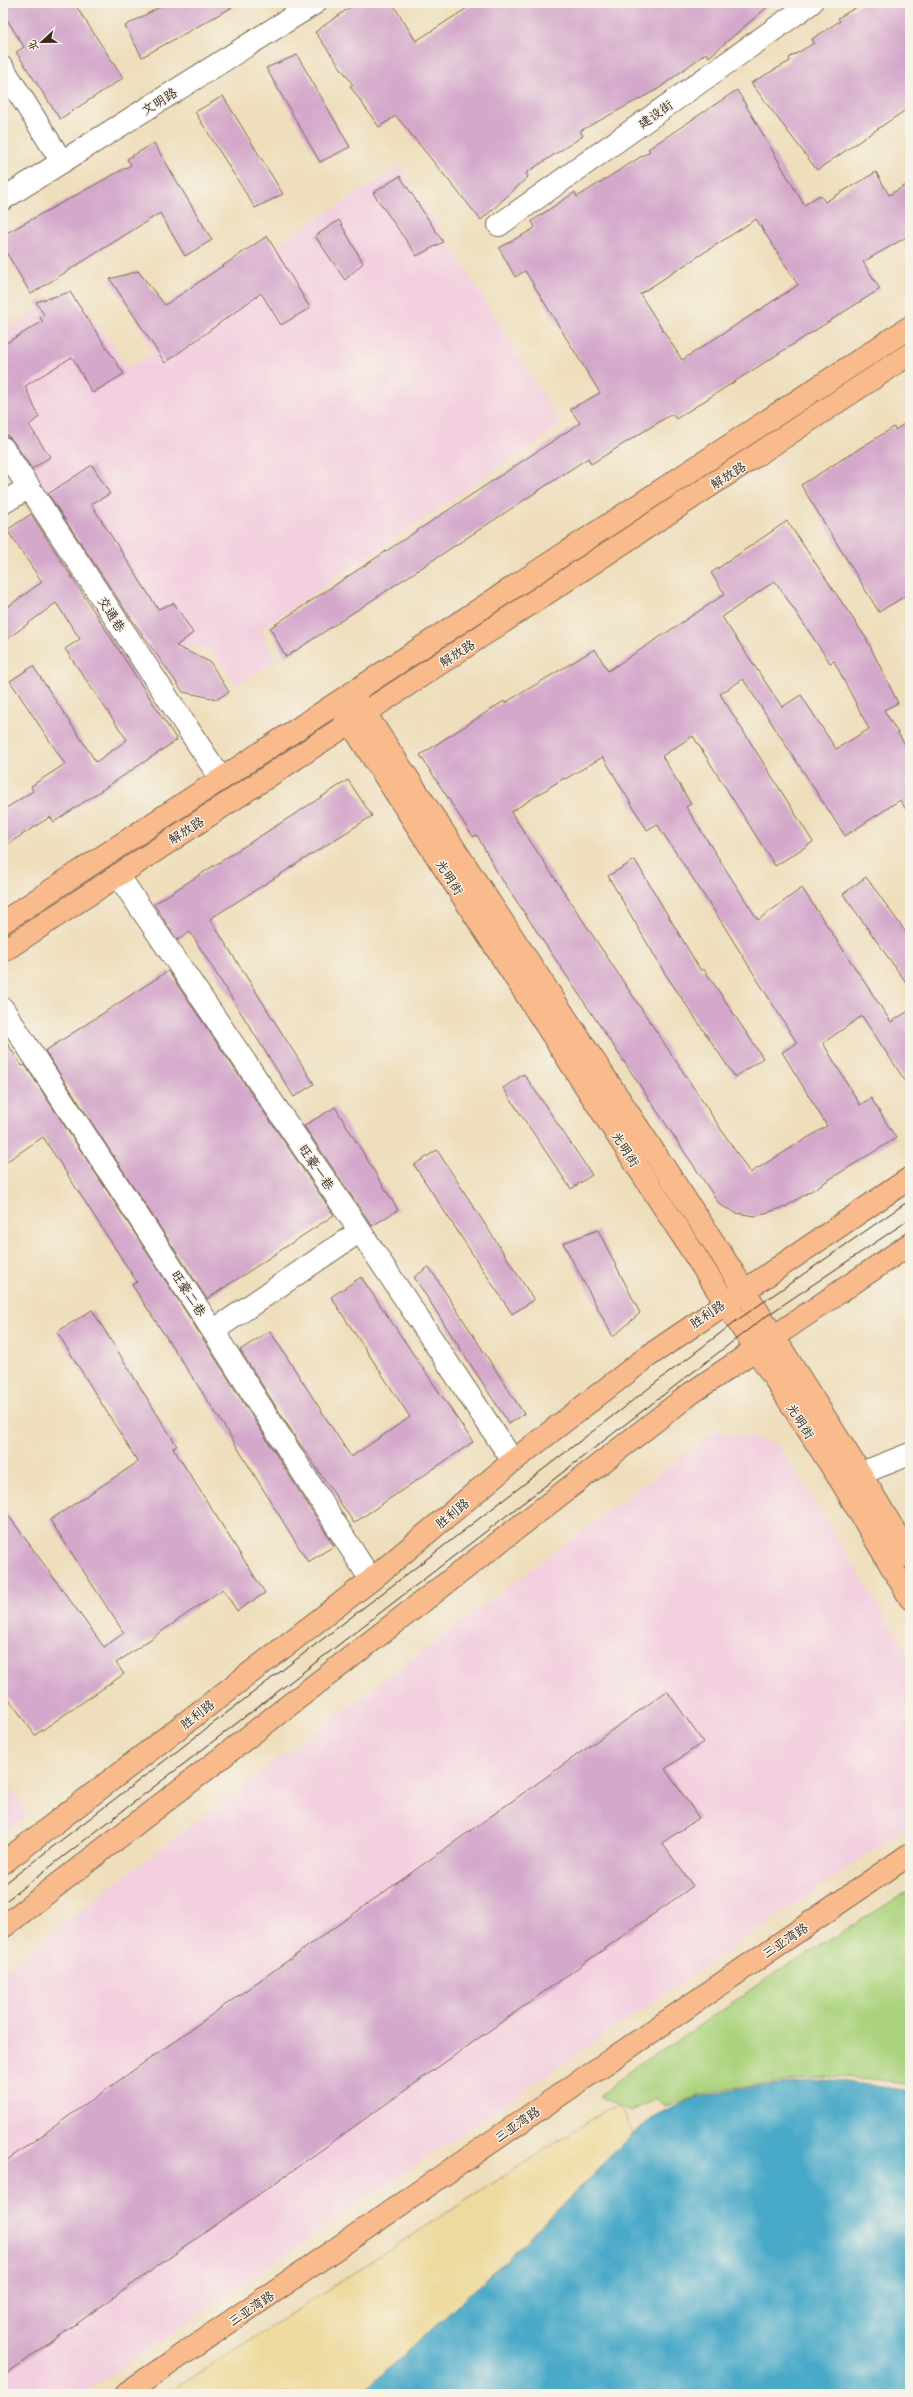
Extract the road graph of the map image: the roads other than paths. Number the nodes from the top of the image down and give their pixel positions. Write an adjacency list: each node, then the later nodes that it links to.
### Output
1 (315, 3): 4 (street, 文明路)
2 (811, 3): 6 (street, 建设街)
3 (3, 68): 4 (street)
4 (62, 162): 5 (street, 文明路)
5 (4, 196)
6 (499, 225)
7 (910, 326): 12 (main road, 解放路)
8 (910, 354): 13 (main road, 解放路)
9 (3, 448): 10 (street, 交通巷)
10 (29, 487): 11 (street); 14 (street, 交通巷)
11 (3, 503)
12 (344, 698): 13 (main road, 光明街); 14 (main road, 解放路)
13 (358, 718): 15 (main road, 解放路); 22 (main road, 光明街); 23 (main road, 光明街)
14 (221, 779): 16 (main road, 解放路)
15 (118, 874): 17 (main road, 解放路); 20 (street, 旺豪一巷)
16 (3, 922)
17 (3, 951)
18 (3, 1009): 24 (street, 旺豪二巷)
19 (910, 1178): 22 (main road, 胜利路)
20 (360, 1231): 24 (street); 28 (street, 旺豪一巷)
21 (910, 1244): 25 (main road)
22 (744, 1290): 23 (main road, 胜利路); 25 (main road, 光明街)
23 (724, 1302): 26 (main road, 光明街); 28 (main road, 胜利路)
24 (213, 1331): 31 (street, 旺豪二巷)
25 (773, 1336): 26 (main road); 29 (main road, 光明街)
26 (754, 1349): 29 (main road, 光明街); 35 (main road)
27 (910, 1454): 29 (street)
28 (513, 1462): 31 (main road, 胜利路)
29 (850, 1477): 30 (main road, 光明街); 32 (main road, 光明街)
30 (910, 1557)
31 (371, 1580): 34 (main road, 胜利路)
32 (910, 1598)
33 (910, 1854): 36 (main road, 三亚湾路)
34 (3, 1863)
35 (3, 1927)
36 (125, 2394)

